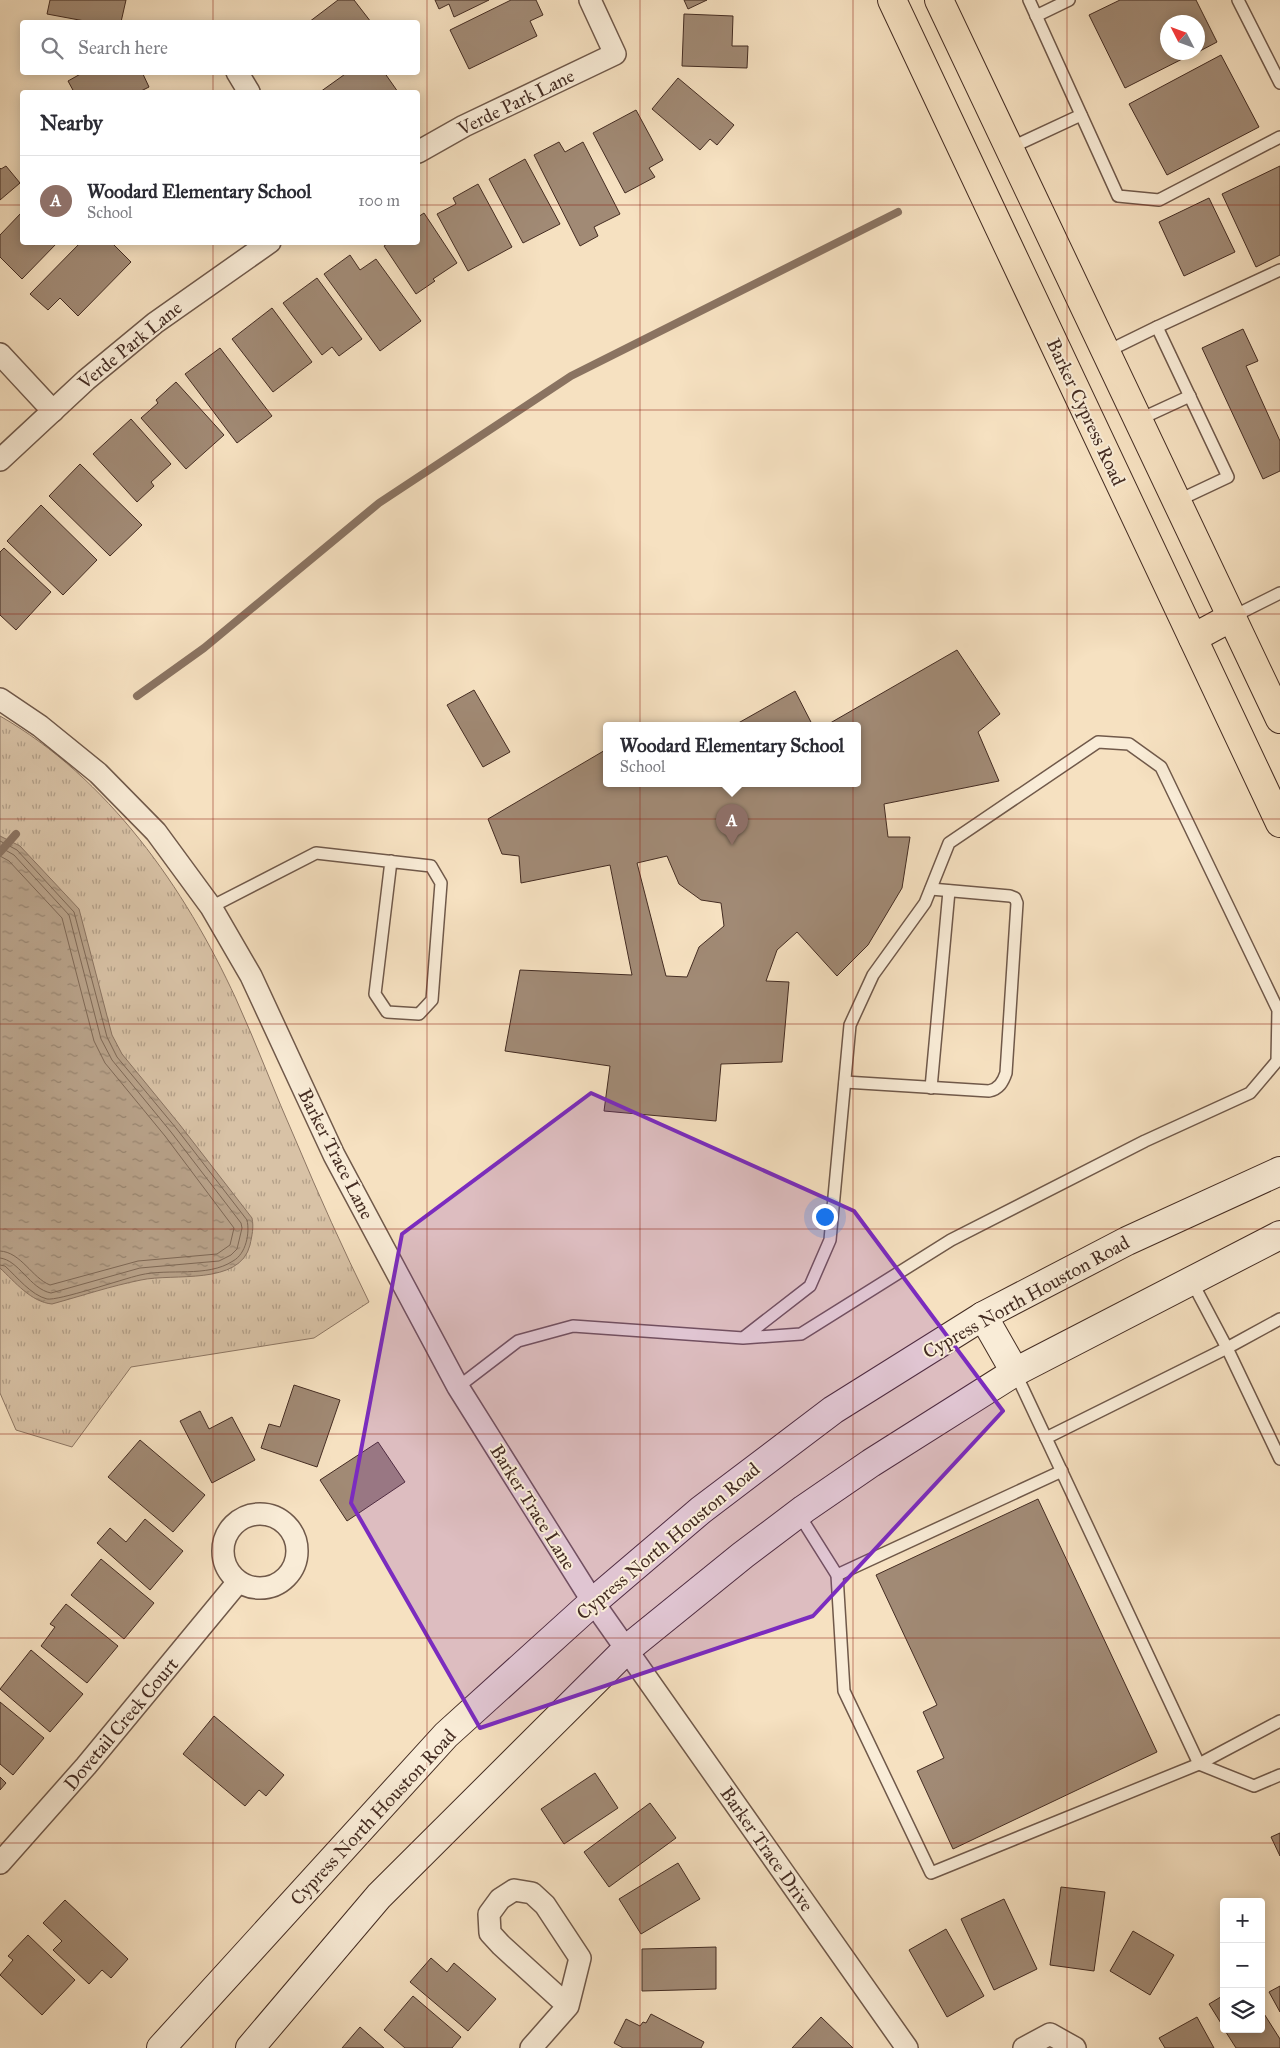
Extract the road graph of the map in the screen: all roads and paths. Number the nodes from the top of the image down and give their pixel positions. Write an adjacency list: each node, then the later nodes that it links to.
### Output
1 (590, 0): 14 (street, Verde Park Lane)
2 (939, 0): 13 (main road)
3 (1029, 0): 7 (lane)
4 (1069, 0): 7 (lane)
5 (1238, 0): 9 (lane)
6 (899, 2): 27 (main road, Barker Cypress Road)
7 (1036, 16): 11 (lane)
8 (239, 75): 10 (street)
9 (1280, 83)
10 (248, 90)
11 (1081, 115): 12 (lane); 13 (lane)
12 (1280, 137)
13 (1010, 148): 18 (main road)
14 (420, 151)
15 (266, 245): 21 (street, Verde Park Lane)
16 (1280, 270): 17 (lane)
17 (1157, 327): 18 (lane); 20 (lane)
18 (1106, 352): 22 (main road)
19 (0, 354): 21 (street)
20 (1190, 396): 22 (lane); 24 (lane)
21 (53, 411): 23 (street, Verde Park Lane)
22 (1138, 420): 24 (main road)
23 (0, 460)
24 (1177, 501): 26 (main road)
25 (1280, 593): 26 (lane)
26 (1232, 617): 27 (main road); 29 (main road)
27 (1193, 638): 30 (main road, Barker Cypress Road)
28 (0, 699): 34 (street, Barker Trace Lane)
29 (1280, 718)
30 (1280, 823)
31 (391, 861): 31 (lane); 34 (lane)
32 (931, 889): 33 (lane); 35 (lane); 42 (lane)
33 (948, 891): 36 (lane); 36 (lane)
34 (211, 907): 45 (street, Barker Trace Lane)
35 (845, 1082): 36 (lane); 42 (lane)
36 (931, 1088)
37 (1280, 1171): 40 (main road, Cypress North Houston Road)
38 (1280, 1235): 39 (main road)
39 (1191, 1280): 43 (lane); 44 (main road)
40 (983, 1316): 44 (main road); 52 (main road, Cypress North Houston Road)
41 (1280, 1319): 43 (lane)
42 (743, 1338): 45 (lane)
43 (1226, 1348): 46 (lane); 47 (lane)
44 (1015, 1372): 46 (lane); 49 (main road)
45 (458, 1387): 52 (street, Barker Trace Lane)
46 (1046, 1438): 48 (lane)
47 (1280, 1459)
48 (1062, 1471): 50 (lane); 55 (lane)
49 (798, 1513): 50 (lane); 53 (main road)
50 (837, 1575): 55 (lane)
51 (238, 1582): 57 (street, Dovetail Creek Court)
52 (593, 1602): 53 (street, Barker Trace Lane); 59 (main road, Cypress North Houston Road)
53 (627, 1650): 60 (main road); 62 (street, Barker Trace Drive)
54 (1280, 1721): 55 (lane)
55 (1199, 1764): 56 (lane)
56 (1280, 1775)
57 (0, 1863)
58 (568, 2006): 58 (street); 61 (street)
59 (161, 2048)
60 (250, 2048)
61 (531, 2048)
62 (907, 2048)
63 (1024, 2048): 64 (street)
64 (1076, 2048)

